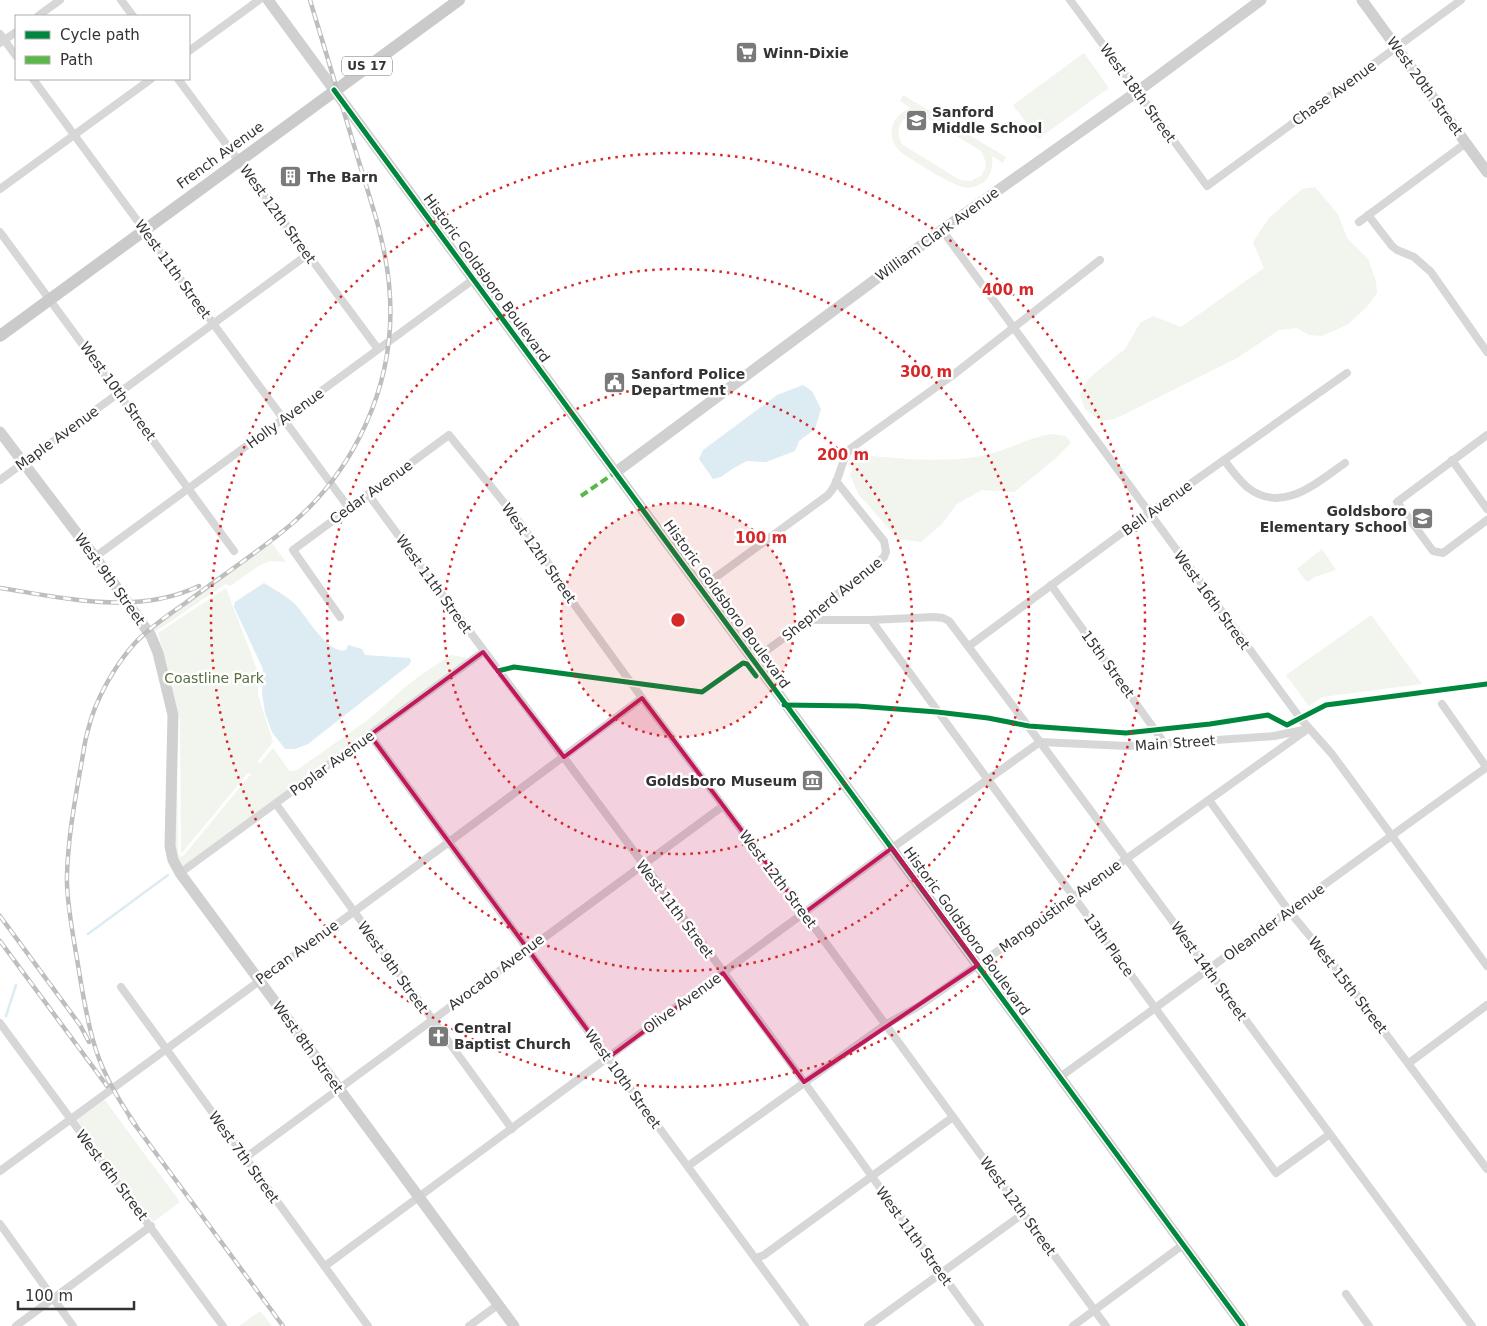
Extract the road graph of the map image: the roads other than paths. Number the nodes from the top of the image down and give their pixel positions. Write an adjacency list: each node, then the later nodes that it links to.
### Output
1 (60, 0): 10 (street)
2 (121, 0): 11 (street)
3 (259, 0): 15 (street)
4 (268, 0): 20 (street, Historic Goldsboro Boulevard)
5 (459, 0): 20 (main road, French Avenue / US 17)
6 (1070, 0): 21 (street, West 18th Street)
7 (1261, 0): 21 (street, William Clark Avenue)
8 (1362, 0): 14 (street, West 20th Street)
9 (1460, 0): 14 (street, Chase Avenue)
10 (39, 15)
11 (131, 15)
12 (15, 32): 13 (street)
13 (2, 39): 16 (street)
14 (1396, 47): 23 (street, West 20th Street); 26 (street, Chase Avenue)
15 (190, 50)
16 (15, 55)
17 (34, 80): 22 (street, West 11th Street)
18 (150, 80): 22 (street)
19 (179, 80): 24 (street, West 12th Street)
20 (334, 90): 24 (main road, French Avenue / US 17); 35 (street, Historic Goldsboro Boulevard)
21 (1138, 91): 26 (street, West 18th Street); 31 (street, William Clark Avenue)
22 (74, 135): 27 (street); 30 (street, West 11th Street)
23 (1466, 143): 25 (street, West 20th Street); 28 (street)
24 (238, 160): 30 (main road, French Avenue / US 17); 33 (street, West 12th Street)
25 (1487, 172)
26 (1207, 186)
27 (0, 189)
28 (1368, 215): 29 (street); 41 (street)
29 (1359, 222)
30 (145, 230): 36 (main road, French Avenue / US 17); 37 (street, West 11th Street)
31 (942, 230): 38 (street, West 16th Street); 52 (street, William Clark Avenue)
32 (0, 232): 36 (street, West 10th Street)
33 (307, 255): 37 (street, Maple Avenue); 40 (street, West 12th Street)
34 (1100, 260): 38 (street)
35 (474, 279): 40 (street, Holly Avenue); 52 (street, Historic Goldsboro Boulevard)
36 (50, 299): 39 (main road, French Avenue / US 17); 43 (street, West 10th Street)
37 (214, 324): 43 (street, Maple Avenue); 44 (street, West 11th Street)
38 (1014, 326): 54 (street); 59 (street, West 16th Street)
39 (0, 336)
40 (378, 349): 44 (street, Holly Avenue)
41 (1487, 352)
42 (1347, 373): 48 (street, Bell Avenue)
43 (119, 394): 50 (street, Maple Avenue); 55 (street, West 10th Street)
44 (284, 419): 55 (street, Holly Avenue); 57 (street, West 11th Street)
45 (0, 432): 50 (street, West 9th Street)
46 (449, 434): 56 (street, Cedar Avenue); 71 (street, West 12th Street)
47 (1487, 434): 49 (street)
48 (1224, 460): 51 (street); 59 (street, Bell Avenue)
49 (1452, 460): 58 (street); 60 (street)
50 (22, 463): 53 (street, Maple Avenue); 62 (street, West 9th Street)
51 (1345, 463)
52 (616, 472): 64 (street, Historic Goldsboro Boulevard)
53 (0, 480)
54 (836, 481): 64 (street); 66 (street, Shepherd Avenue)
55 (189, 488): 61 (street, West 10th Street); 62 (street, Holly Avenue)
56 (368, 494): 57 (street, Cedar Avenue); 69 (street, West 11th Street)
57 (349, 508): 65 (street, Cedar Avenue)
58 (1487, 509)
59 (1149, 513): 63 (street, Bell Avenue); 73 (street, West 16th Street)
60 (1487, 520)
61 (234, 551)
62 (95, 557): 77 (street, West 9th Street)
63 (1051, 585): 68 (street, Bell Avenue); 76 (street, 15th Street)
64 (701, 588): 70 (street, Historic Goldsboro Boulevard)
65 (340, 617)
66 (809, 620): 67 (street); 70 (street, Shepherd Avenue)
67 (870, 620): 68 (street, West 14th Street); 80 (street, 13th Place)
68 (968, 646): 75 (street, West 14th Street)
69 (483, 652): 74 (street, Poplar Avenue); 78 (street, West 11th Street)
70 (754, 660): 86 (street, Historic Goldsboro Boulevard)
71 (642, 698): 78 (street, Pecan Avenue); 83 (street, West 12th Street)
72 (1442, 704): 79 (street)
73 (1308, 729): 76 (street, Main Street); 81 (street, Mangoustine Avenue); 84 (street, West 16th Street)
74 (370, 735): 82 (street, Poplar Avenue); 85 (street, West 10th Street)
75 (1040, 742): 76 (street, Main Street); 80 (street, Olive Avenue); 87 (street, West 14th Street)
76 (1165, 744)
77 (173, 745): 89 (street, West 8th Street)
78 (564, 757): 85 (street, Pecan Avenue); 88 (street, West 11th Street)
79 (1487, 767): 84 (street, Oleander Avenue)
80 (987, 779): 86 (street, Olive Avenue); 90 (street, 13th Place)
81 (1209, 800): 87 (street, Mangoustine Avenue); 92 (street, West 15th Street)
82 (276, 804): 89 (street, Poplar Avenue); 91 (street, West 9th Street)
83 (723, 806): 88 (street, Avocado Avenue); 93 (street, West 12th Street)
84 (1391, 835): 92 (street, Oleander Avenue); 96 (street, West 16th Street)
85 (449, 842): 91 (street, Pecan Avenue); 94 (street, West 10th Street)
86 (892, 848): 93 (street, Olive Avenue); 95 (street, Historic Goldsboro Boulevard)
87 (1126, 859): 90 (street, Mangoustine Avenue); 97 (street, West 14th Street)
88 (642, 864): 94 (street, Avocado Avenue); 98 (street, West 11th Street)
89 (180, 874): 99 (street, West 8th Street)
90 (1074, 896): 95 (street, Mangoustine Avenue); 102 (street, 13th Place)
91 (353, 911): 99 (street, Pecan Avenue); 103 (street, West 9th Street)
92 (1289, 911): 97 (street, Oleander Avenue); 108 (street, West 15th Street)
93 (804, 913): 98 (street, Olive Avenue); 105 (street, West 12th Street)
94 (528, 948): 103 (street, Avocado Avenue); 107 (street, West 10th Street)
95 (978, 965): 105 (street, Mangoustine Avenue); 109 (street, Historic Goldsboro Boulevard)
96 (1487, 966)
97 (1208, 970): 102 (street, Oleander Avenue); 115 (street, West 14th Street)
98 (724, 974): 107 (street, Olive Avenue); 110 (street, West 11th Street)
99 (259, 980): 106 (street, Pecan Avenue); 111 (street, West 8th Street)
100 (121, 988): 106 (street, West 7th Street)
101 (1487, 1005): 108 (street)
102 (1155, 1008): 109 (street, Oleander Avenue); 115 (street, 13th Place)
103 (432, 1020): 111 (street, Avocado Avenue); 114 (street, West 9th Street)
104 (0, 1024): 113 (street, West 6th Street)
105 (885, 1024): 110 (street, Mangoustine Avenue); 112 (street, West 12th Street)
106 (165, 1050): 113 (street, Pecan Avenue); 116 (street, West 7th Street)
107 (608, 1058): 114 (street, Olive Avenue); 117 (street, West 10th Street)
108 (1409, 1063): 118 (street, West 15th Street)
109 (1060, 1077): 125 (street, Historic Goldsboro Boulevard)
110 (804, 1082): 117 (street, Mangoustine Avenue); 120 (street, West 11th Street)
111 (338, 1088): 116 (street, Avocado Avenue); 121 (street, West 8th Street)
112 (953, 1117): 120 (street); 122 (street, West 12th Street)
113 (70, 1118): 119 (street, Pecan Avenue); 124 (street, West 6th Street)
114 (512, 1129): 121 (street, Olive Avenue)
115 (1330, 1134): 146 (street, West 14th Street)
116 (245, 1158): 127 (street, West 7th Street)
117 (688, 1166): 126 (street, West 10th Street)
118 (1487, 1169)
119 (0, 1171)
120 (871, 1176): 126 (street); 128 (street, West 11th Street)
121 (418, 1197): 127 (street, Olive Avenue); 131 (street, West 8th Street)
122 (1024, 1213): 128 (street); 132 (street, West 12th Street)
123 (0, 1224): 130 (street)
124 (150, 1226): 130 (street); 135 (street, West 6th Street)
125 (1184, 1244): 132 (street); 144 (street, Historic Goldsboro Boulevard)
126 (756, 1258): 139 (street, West 10th Street)
127 (325, 1266): 136 (street, West 7th Street)
128 (941, 1273): 140 (street); 141 (street, West 11th Street)
129 (1346, 1294): 145 (street)
130 (53, 1298): 133 (street); 134 (street)
131 (499, 1304): 137 (street); 138 (street, West 8th Street)
132 (1094, 1310): 142 (street); 143 (street, West 12th Street)
133 (16, 1326)
134 (73, 1326)
135 (223, 1326)
136 (368, 1326)
137 (469, 1326)
138 (514, 1326)
139 (805, 1326)
140 (868, 1326)
141 (980, 1326)
142 (1073, 1326)
143 (1106, 1326)
144 (1243, 1326)
145 (1369, 1326)
146 (1472, 1326)

